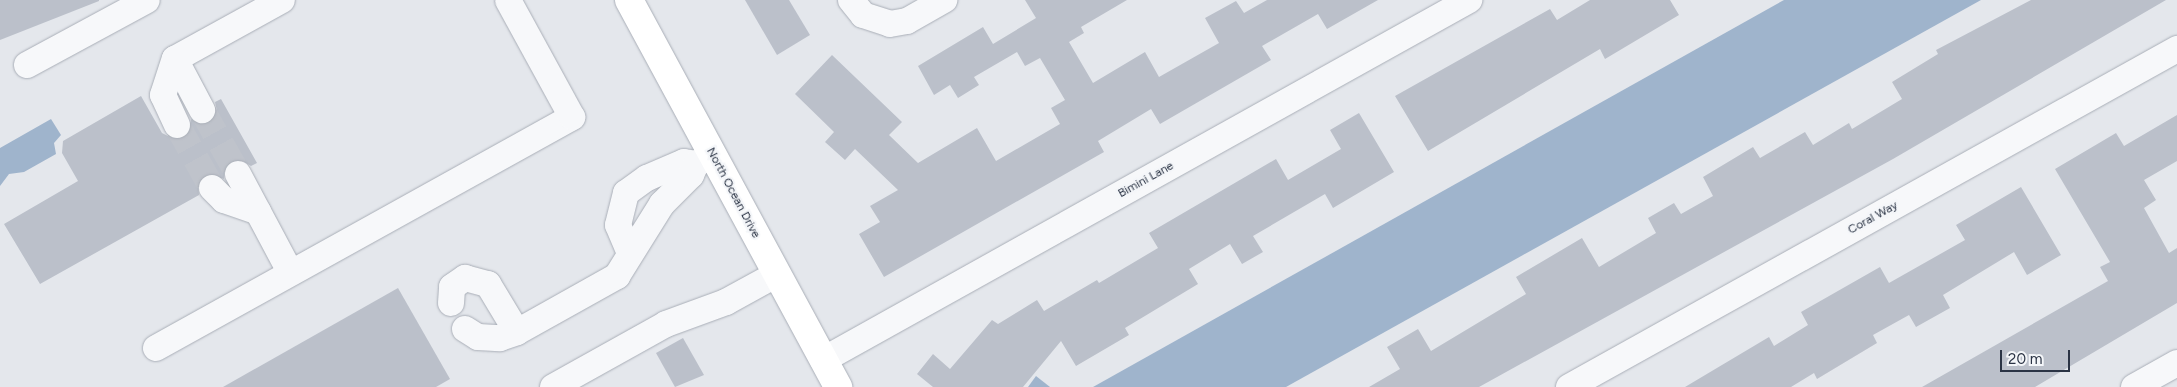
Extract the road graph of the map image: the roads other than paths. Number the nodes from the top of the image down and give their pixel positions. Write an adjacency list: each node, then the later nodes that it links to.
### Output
1 (148, 0): 10 (street)
2 (282, 0): 9 (street)
3 (508, 0): 20 (street)
4 (629, 0): 13 (main road, North Ocean Drive)
5 (851, 0): 6 (street)
6 (944, 0)
7 (1469, 0): 26 (street, Bimini Lane)
8 (2177, 49): 30 (street, Coral Way)
9 (175, 59): 11 (street); 12 (street)
10 (27, 64)
11 (202, 110)
12 (177, 125)
13 (704, 160): 16 (street); 17 (street); 21 (main road, North Ocean Drive)
14 (238, 174): 18 (street)
15 (212, 188): 18 (street)
16 (634, 188): 17 (street); 19 (street)
17 (662, 204): 19 (street)
18 (258, 212): 20 (street)
19 (629, 251): 24 (street)
20 (290, 272): 25 (street)
21 (777, 274): 26 (main road, North Ocean Drive); 28 (street)
22 (451, 303): 24 (street)
23 (465, 329): 24 (street)
24 (517, 332)
25 (156, 348)
26 (823, 360): 29 (main road, North Ocean Drive)
27 (2177, 363): 31 (street)
28 (553, 387)
29 (838, 387)
30 (1569, 387)
31 (2134, 387)

